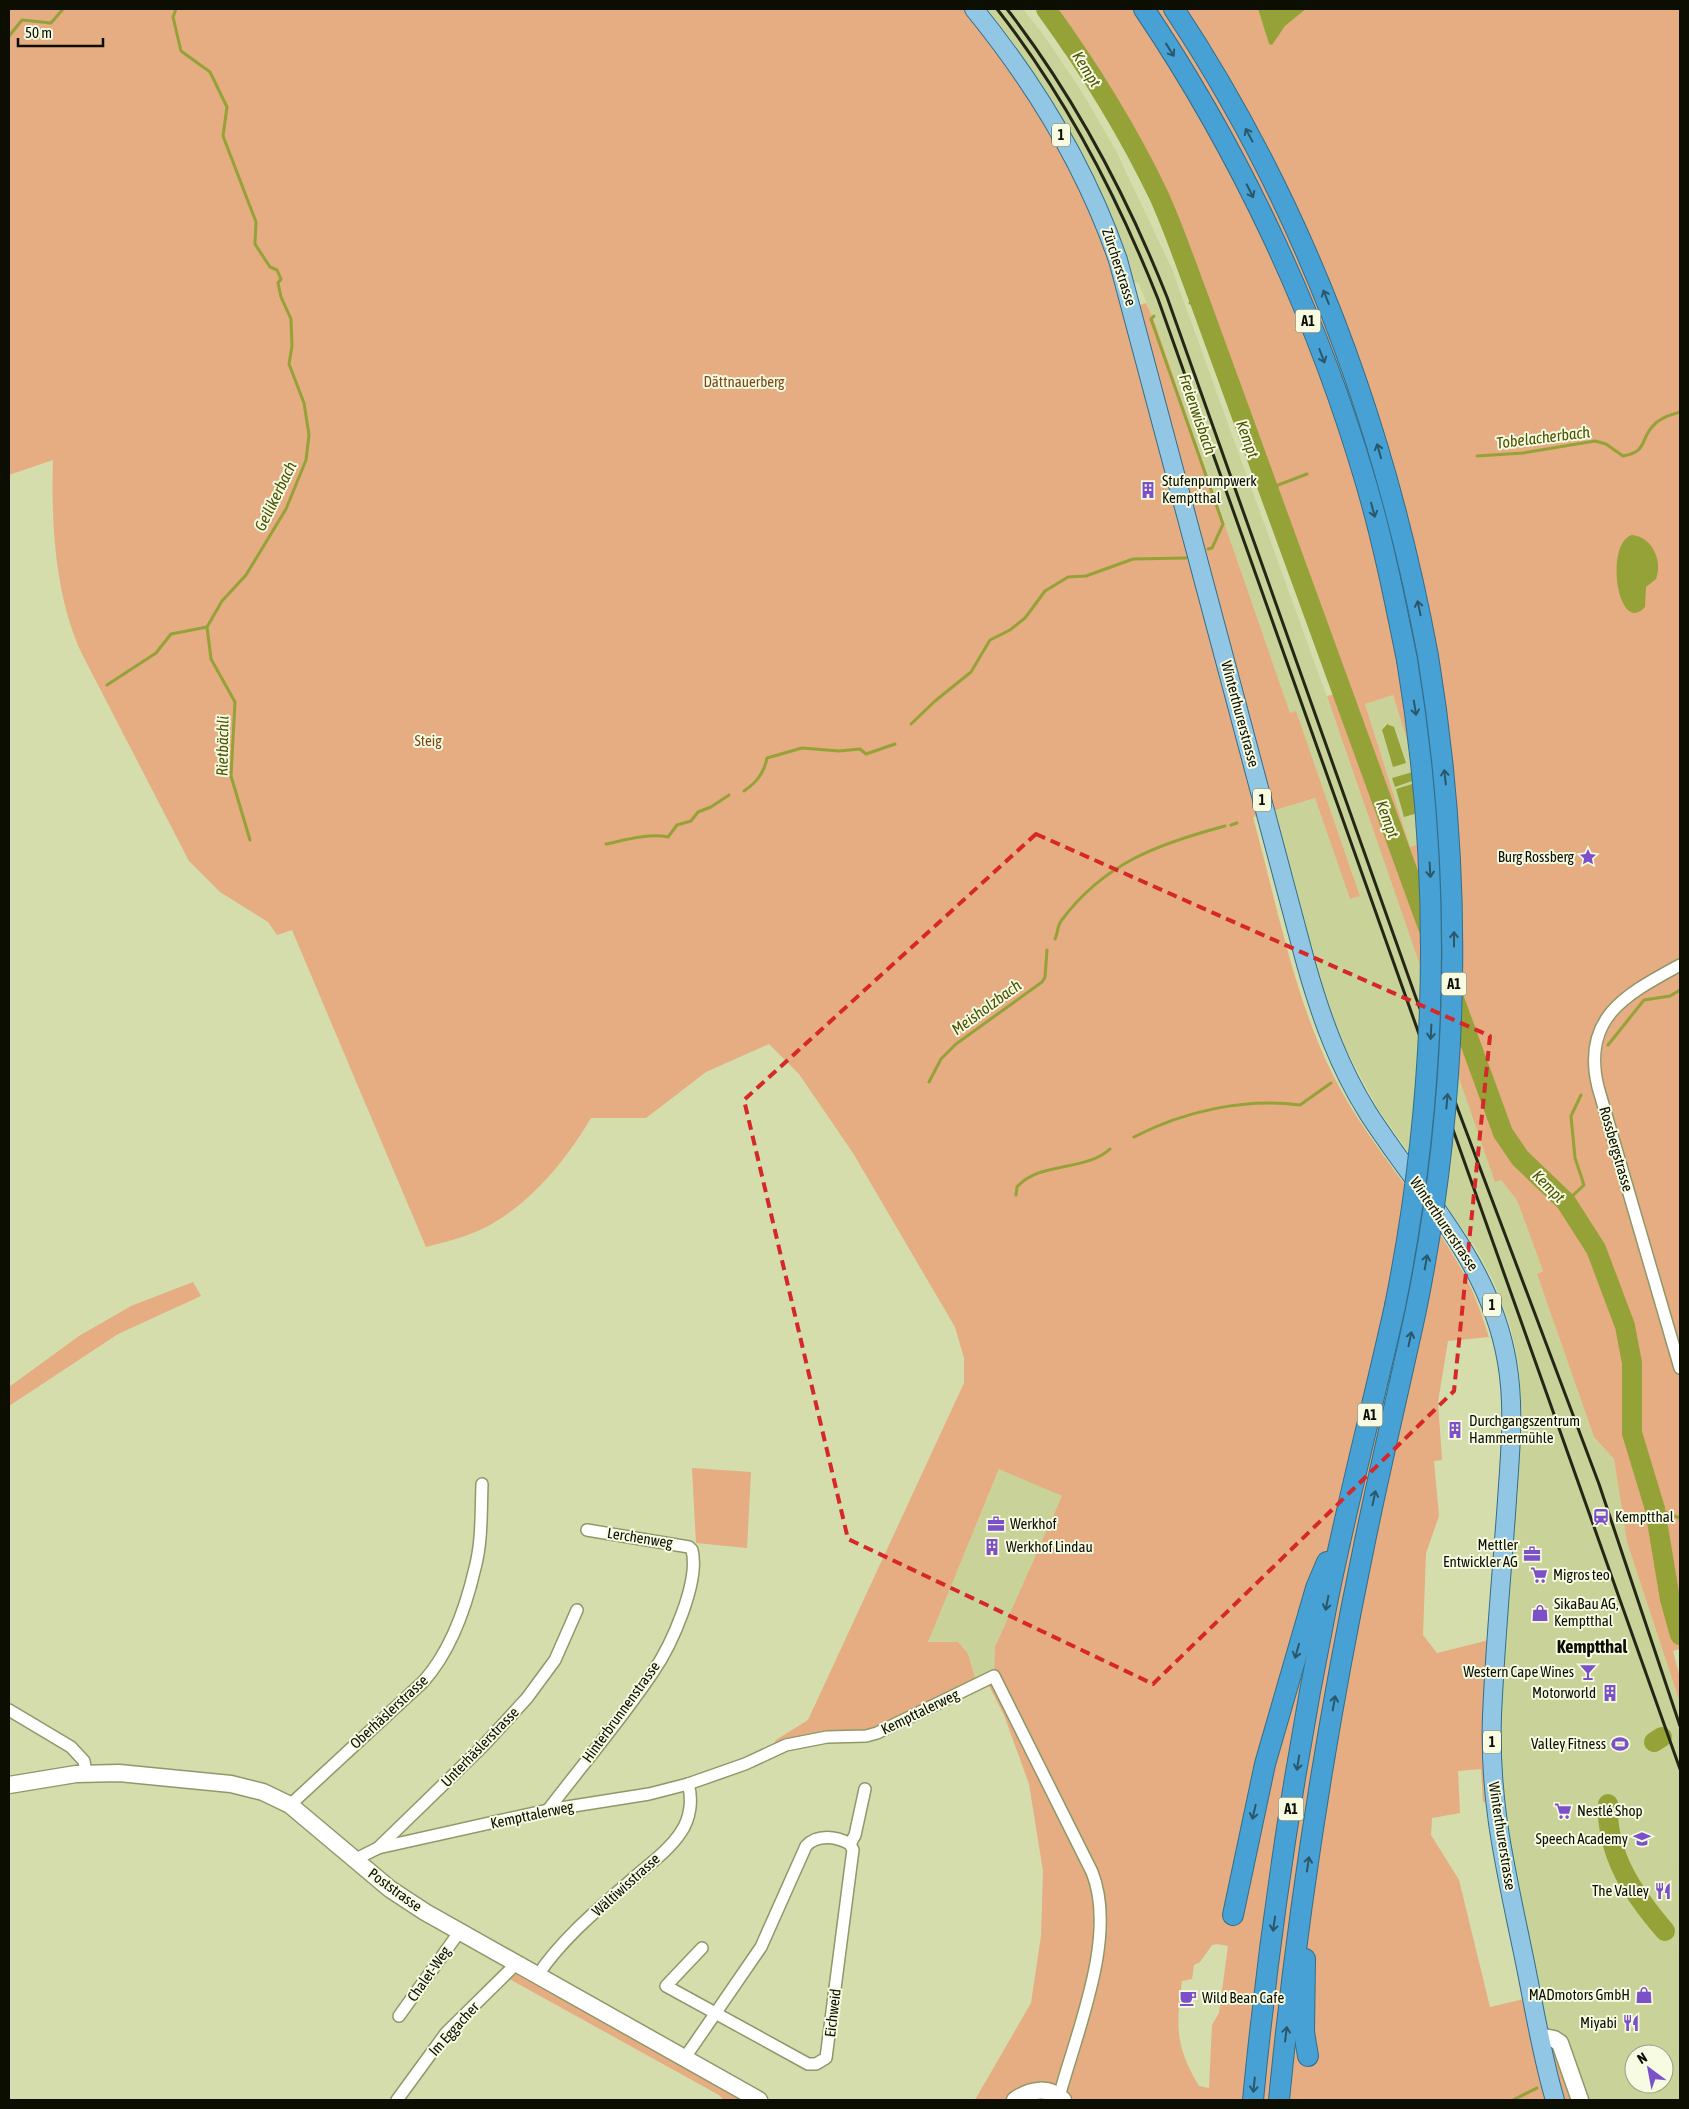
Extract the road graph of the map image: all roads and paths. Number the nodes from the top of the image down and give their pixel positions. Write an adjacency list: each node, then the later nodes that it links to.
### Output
1 (974, 9): 4 (main road, Zürcherstrasse / 1)
2 (1144, 9): 8 (highway, A1, one-way to 8, bridge)
3 (1174, 9): 22 (highway, A1, one-way to 3, bridge)
4 (1198, 555): 30 (main road, Winterthurerstrasse / 1)
5 (1680, 965): 6 (street, Rossbergstrasse)
6 (1680, 1368)
7 (482, 1484): 17 (street, Oberhäslerstrasse)
8 (1345, 1521): 23 (highway, one-way to 23); 37 (highway, A1, one-way to 37)
9 (587, 1530): 10 (street, Lerchenweg)
10 (692, 1550): 18 (street, Hinterbrunnenstrasse)
11 (577, 1610): 20 (street, Unterhäslerstrasse)
12 (9, 1710): 13 (street)
13 (86, 1773): 15 (street, Poststrasse); 17 (street, Poststrasse)
14 (688, 1784): 18 (street, Kempttalerweg); 27 (street, Wältiwisstrasse); 33 (street, Kempttalerweg)
15 (9, 1785)
16 (864, 1789): 19 (street, Eichweid)
17 (290, 1805): 21 (street, Poststrasse)
18 (548, 1810): 20 (street, Kempttalerweg)
19 (850, 1844): 28 (street); 28 (street, Eichweid)
20 (378, 1848): 21 (street, Unterhäslerstrasse)
21 (354, 1860): 24 (street, Poststrasse)
22 (1301, 1912): 31 (highway, A1); 38 (highway, A1, one-way to 22)
23 (1233, 1915)
24 (460, 1931): 26 (street, Poststrasse); 29 (street, Chalet-Weg)
25 (702, 1948): 28 (street, Eichweid)
26 (517, 1963): 27 (street, Poststrasse); 34 (street, Im Eggacher)
27 (538, 1975): 32 (street, Poststrasse)
28 (715, 2013): 32 (street)
29 (400, 2016)
30 (1539, 2036): 39 (main road, Winterthurerstrasse / 1); 40 (street)
31 (1308, 2056)
32 (684, 2059): 35 (street, Poststrasse)
33 (1061, 2098): 36 (street)
34 (397, 2100)
35 (760, 2100)
36 (1015, 2100)
37 (1253, 2100)
38 (1278, 2100)
39 (1555, 2100)
40 (1580, 2100)

